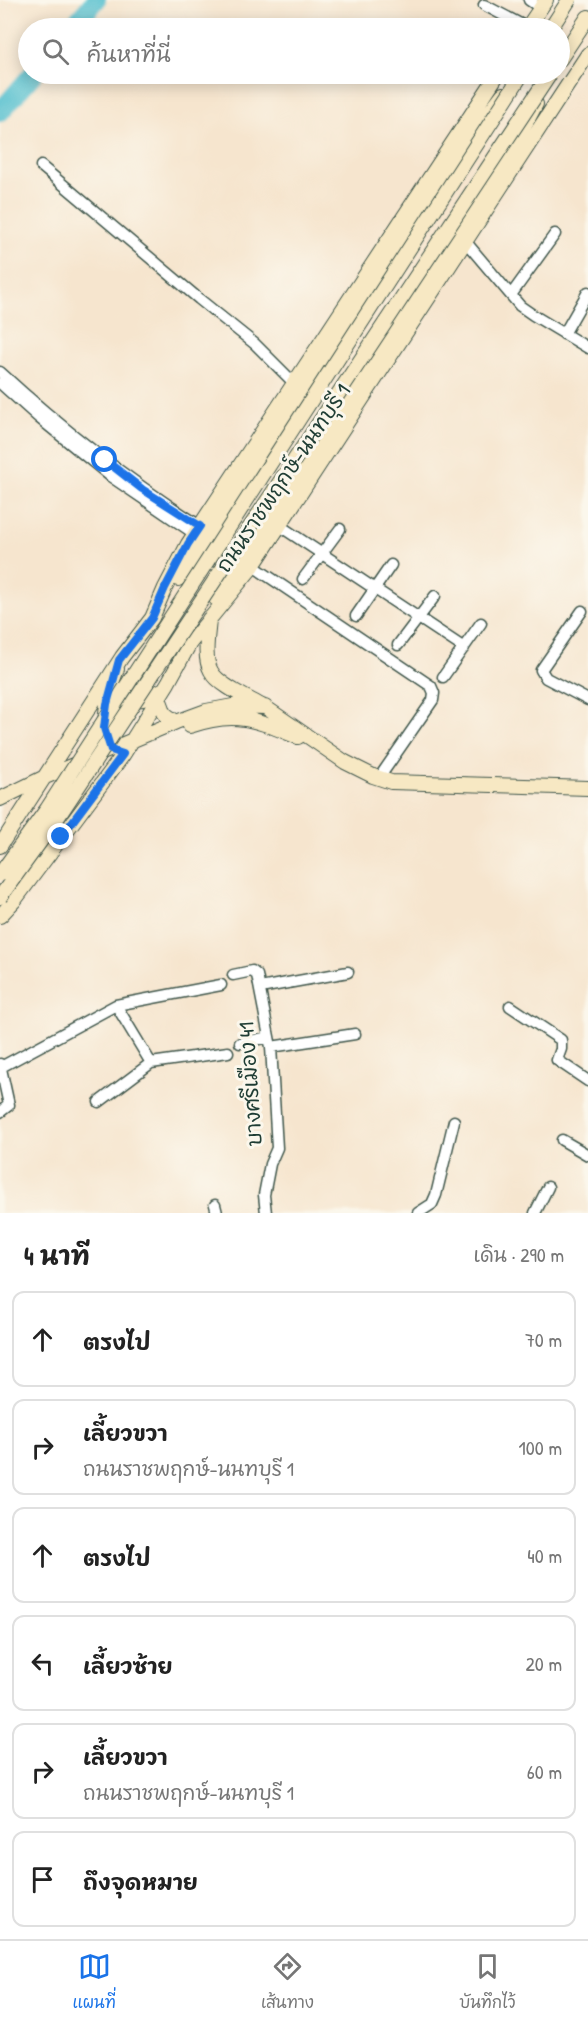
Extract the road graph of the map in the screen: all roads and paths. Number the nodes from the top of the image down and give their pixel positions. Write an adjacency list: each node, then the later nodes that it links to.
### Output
1 (569, 0): 7 (main road)
2 (539, 3): 6 (main road)
3 (484, 5): 5 (street)
4 (588, 17): 8 (main road)
5 (508, 18)
6 (532, 18)
7 (557, 18)
8 (570, 42)
9 (588, 54): 10 (main road, ถนนราชพฤกษ์-นนทบุรี 1)
10 (570, 81)
11 (491, 84): 26 (main road, ถนนราชพฤกษ์-นนทบุรี 1)
12 (512, 84): 38 (main road)
13 (514, 84): 63 (main road, ถนนราชพฤกษ์-นนทบุรี 1, bridge)
14 (544, 84): 64 (main road, ถนนราชพฤกษ์-นนทบุรี 1, bridge)
15 (546, 84): 42 (main road, bridge)
16 (568, 84): 19 (main road, ถนนราชพฤกษ์-นนทบุรี 1)
17 (41, 166): 26 (street)
18 (555, 234): 21 (street)
19 (465, 241): 21 (street); 27 (main road, ถนนราชพฤกษ์-นนทบุรี 1)
20 (588, 292): 22 (street)
21 (512, 295): 22 (street)
22 (564, 334): 23 (street)
23 (588, 348)
24 (0, 372): 29 (street)
25 (0, 383): 29 (street)
26 (294, 383): 29 (main road, ถนนราชพฤกษ์-นนทบุรี 1)
27 (280, 526): 30 (street); 32 (main road, ถนนราชพฤกษ์-นนทบุรี 1)
28 (340, 529): 30 (street)
29 (197, 530): 38 (main road, ถนนราชพฤกษ์-นนทบุรี 1)
30 (323, 554): 33 (street); 34 (street)
31 (391, 565): 34 (street)
32 (253, 566): 40 (main road, ถนนราชพฤกษ์-นนทบุรี 1); 56 (street)
33 (303, 579)
34 (375, 589): 37 (street); 39 (street)
35 (435, 596): 39 (street)
36 (582, 611): 49 (street)
37 (356, 616)
38 (152, 618): 45 (main road, ถนนราชพฤกษ์-นนทบุรี 1)
39 (418, 618): 43 (street); 44 (street)
40 (209, 619): 42 (main road, ถนนราชพฤกษ์-นนทบุรี 1); 50 (main road)
41 (481, 623): 44 (street)
42 (190, 643): 48 (main road, ถนนราชพฤกษ์-นนทบุรี 1)
43 (398, 645)
44 (464, 648): 46 (street)
45 (119, 660): 47 (main road); 55 (main road, ถนนราชพฤกษ์-นนทบุรี 1)
46 (443, 677)
47 (112, 684): 48 (main road); 54 (main road)
48 (161, 694): 51 (main road); 52 (main road, ถนนราชพฤกษ์-นนทบุรี 1)
49 (588, 700)
50 (265, 707): 51 (main road); 53 (main road)
51 (176, 722): 52 (main road)
52 (131, 742): 54 (main road, ถนนราชพฤกษ์-นนทบุรี 1)
53 (323, 747): 54 (main road); 56 (main road)
54 (117, 752): 55 (main road); 58 (main road); 61 (main road, ถนนราชพฤกษ์-นนทบุรี 1)
55 (45, 777): 58 (main road, ถนนราชพฤกษ์-นนทบุรี 1); 59 (main road)
56 (379, 778): 57 (main road)
57 (588, 788)
58 (37, 790): 59 (main road); 60 (main road, ถนนราชพฤกษ์-นนทบุรี 1)
59 (0, 801)
60 (25, 809): 61 (main road); 62 (main road, ถนนราชพฤกษ์-นนทบุรี 1)
61 (61, 837): 65 (main road, ถนนราชพฤกษ์-นนทบุรี 1)
62 (0, 846)
63 (0, 874)
64 (0, 897)
65 (0, 916)
66 (348, 972): 69 (street)
67 (233, 975): 69 (street)
68 (221, 985): 70 (street)
69 (260, 988): 73 (street, บางศรีเมือง 41)
70 (116, 1005): 76 (street); 77 (street)
71 (510, 1006): 78 (street)
72 (356, 1034): 73 (street)
73 (270, 1042): 74 (street); 85 (street, บางศรีเมือง 41)
74 (240, 1043)
75 (228, 1052): 76 (street)
76 (151, 1063): 79 (street)
77 (1, 1065): 80 (street)
78 (588, 1081)
79 (99, 1102)
80 (0, 1112)
81 (454, 1120): 86 (street)
82 (562, 1140): 83 (street)
83 (588, 1155)
84 (548, 1187): 87 (street)
85 (266, 1213)
86 (418, 1213)
87 (535, 1213)

